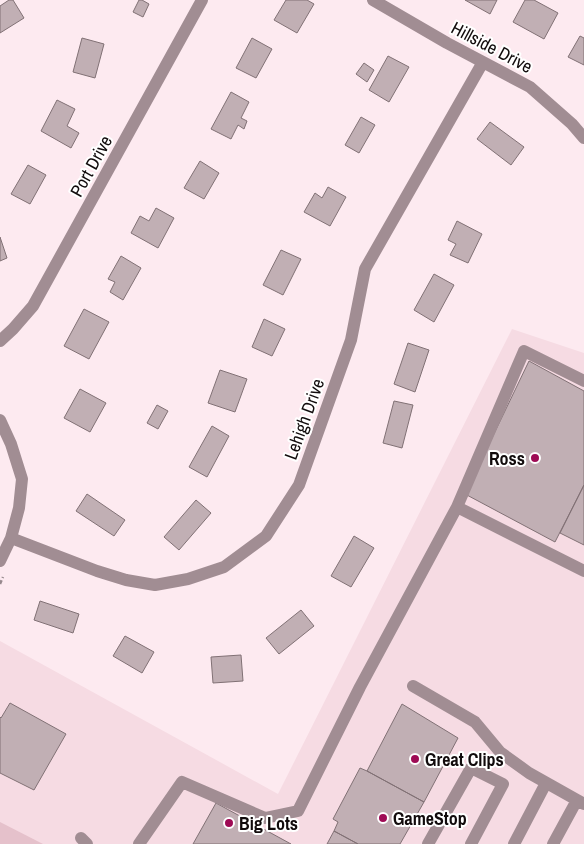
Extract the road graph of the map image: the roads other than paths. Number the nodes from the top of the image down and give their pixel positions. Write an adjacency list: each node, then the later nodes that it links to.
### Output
1 (202, 0): 5 (street, Port Drive)
2 (373, 0): 3 (street, Hillside Drive)
3 (483, 62): 4 (street, Hillside Drive); 9 (street, Lehigh Drive)
4 (584, 138)
5 (0, 341)
6 (584, 381): 8 (street)
7 (0, 420): 9 (street)
8 (457, 507): 11 (street); 16 (street)
9 (11, 538): 10 (street)
10 (0, 561)
11 (584, 571)
12 (412, 686): 13 (street)
13 (546, 783): 14 (street); 18 (street)
14 (580, 802): 19 (street)
15 (475, 843): 17 (street)
16 (139, 844)
17 (428, 844)
18 (514, 844)
19 (554, 844)

